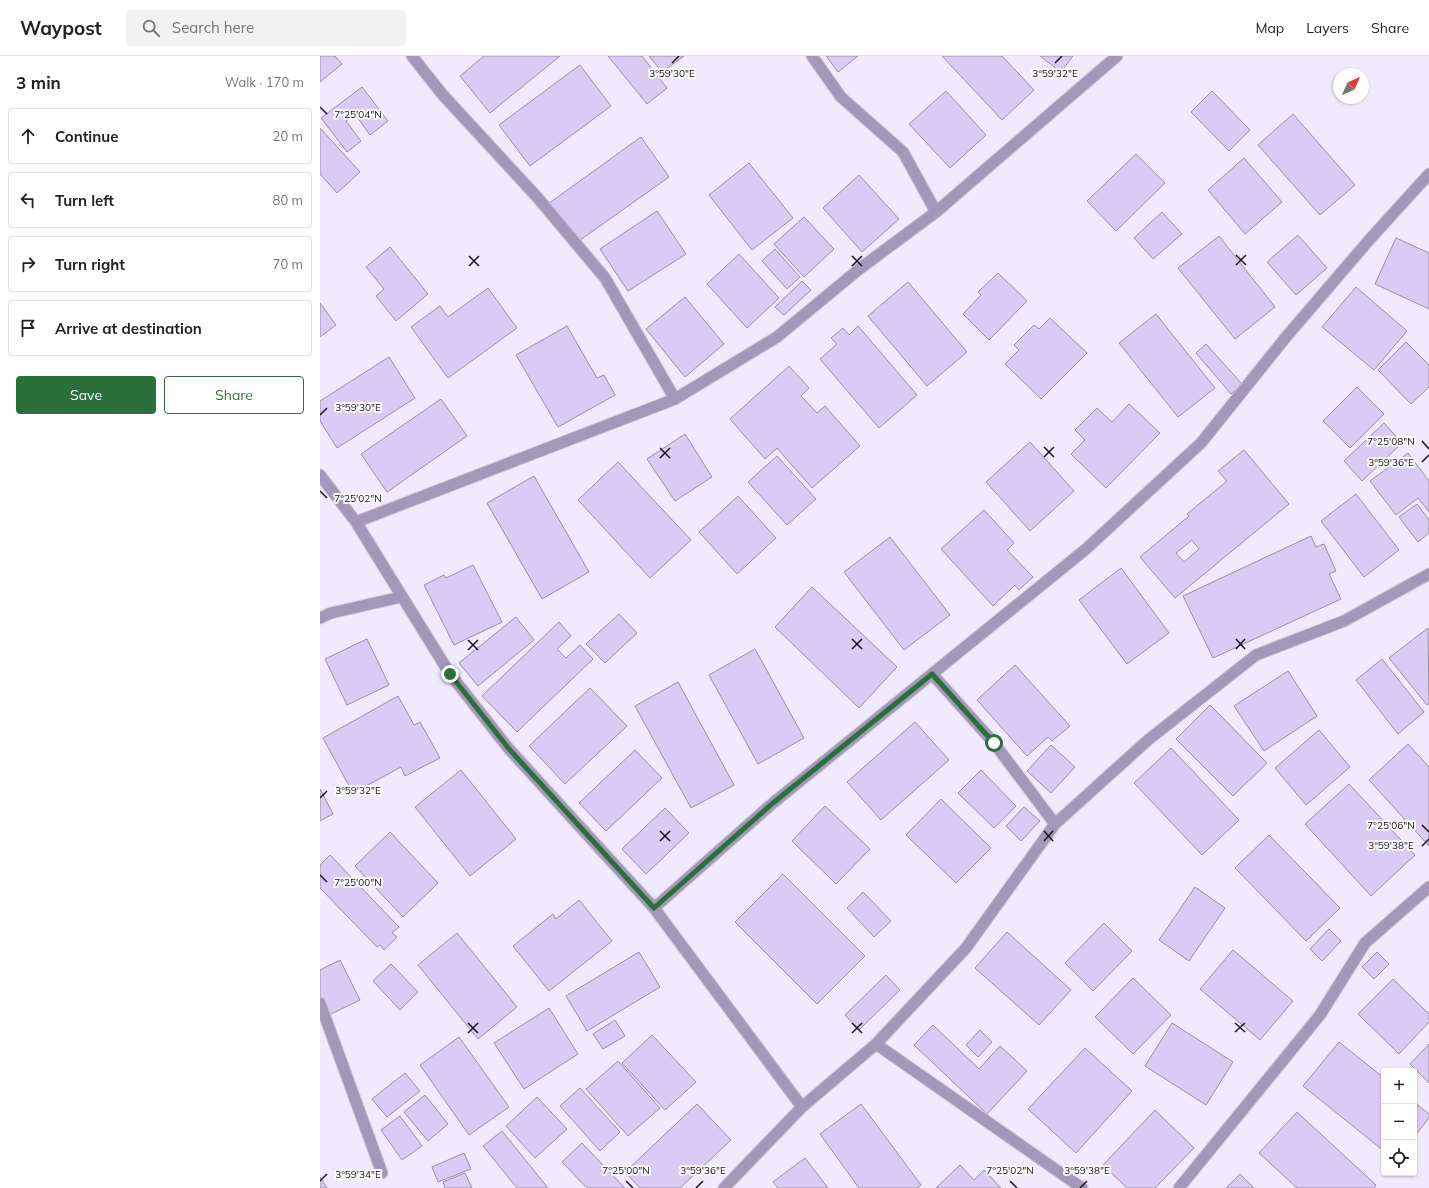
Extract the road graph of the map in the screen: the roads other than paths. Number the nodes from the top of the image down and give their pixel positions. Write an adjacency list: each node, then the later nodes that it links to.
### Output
1 (412, 56): 6 (street)
2 (812, 56): 5 (street)
3 (1117, 56): 5 (street)
4 (1429, 174): 12 (street)
5 (936, 212): 6 (street)
6 (675, 399): 8 (street)
7 (320, 474): 8 (street)
8 (356, 522): 10 (street)
9 (1429, 574): 13 (street)
10 (401, 597): 11 (street); 15 (street)
11 (320, 618)
12 (932, 674): 13 (street); 15 (street)
13 (1055, 824): 17 (street)
14 (1429, 887): 22 (street)
15 (654, 908): 18 (street)
16 (320, 1003): 19 (street)
17 (876, 1044): 18 (street); 21 (street)
18 (802, 1107): 20 (street)
19 (382, 1173)
20 (724, 1188)
21 (1082, 1188)
22 (1179, 1188)

